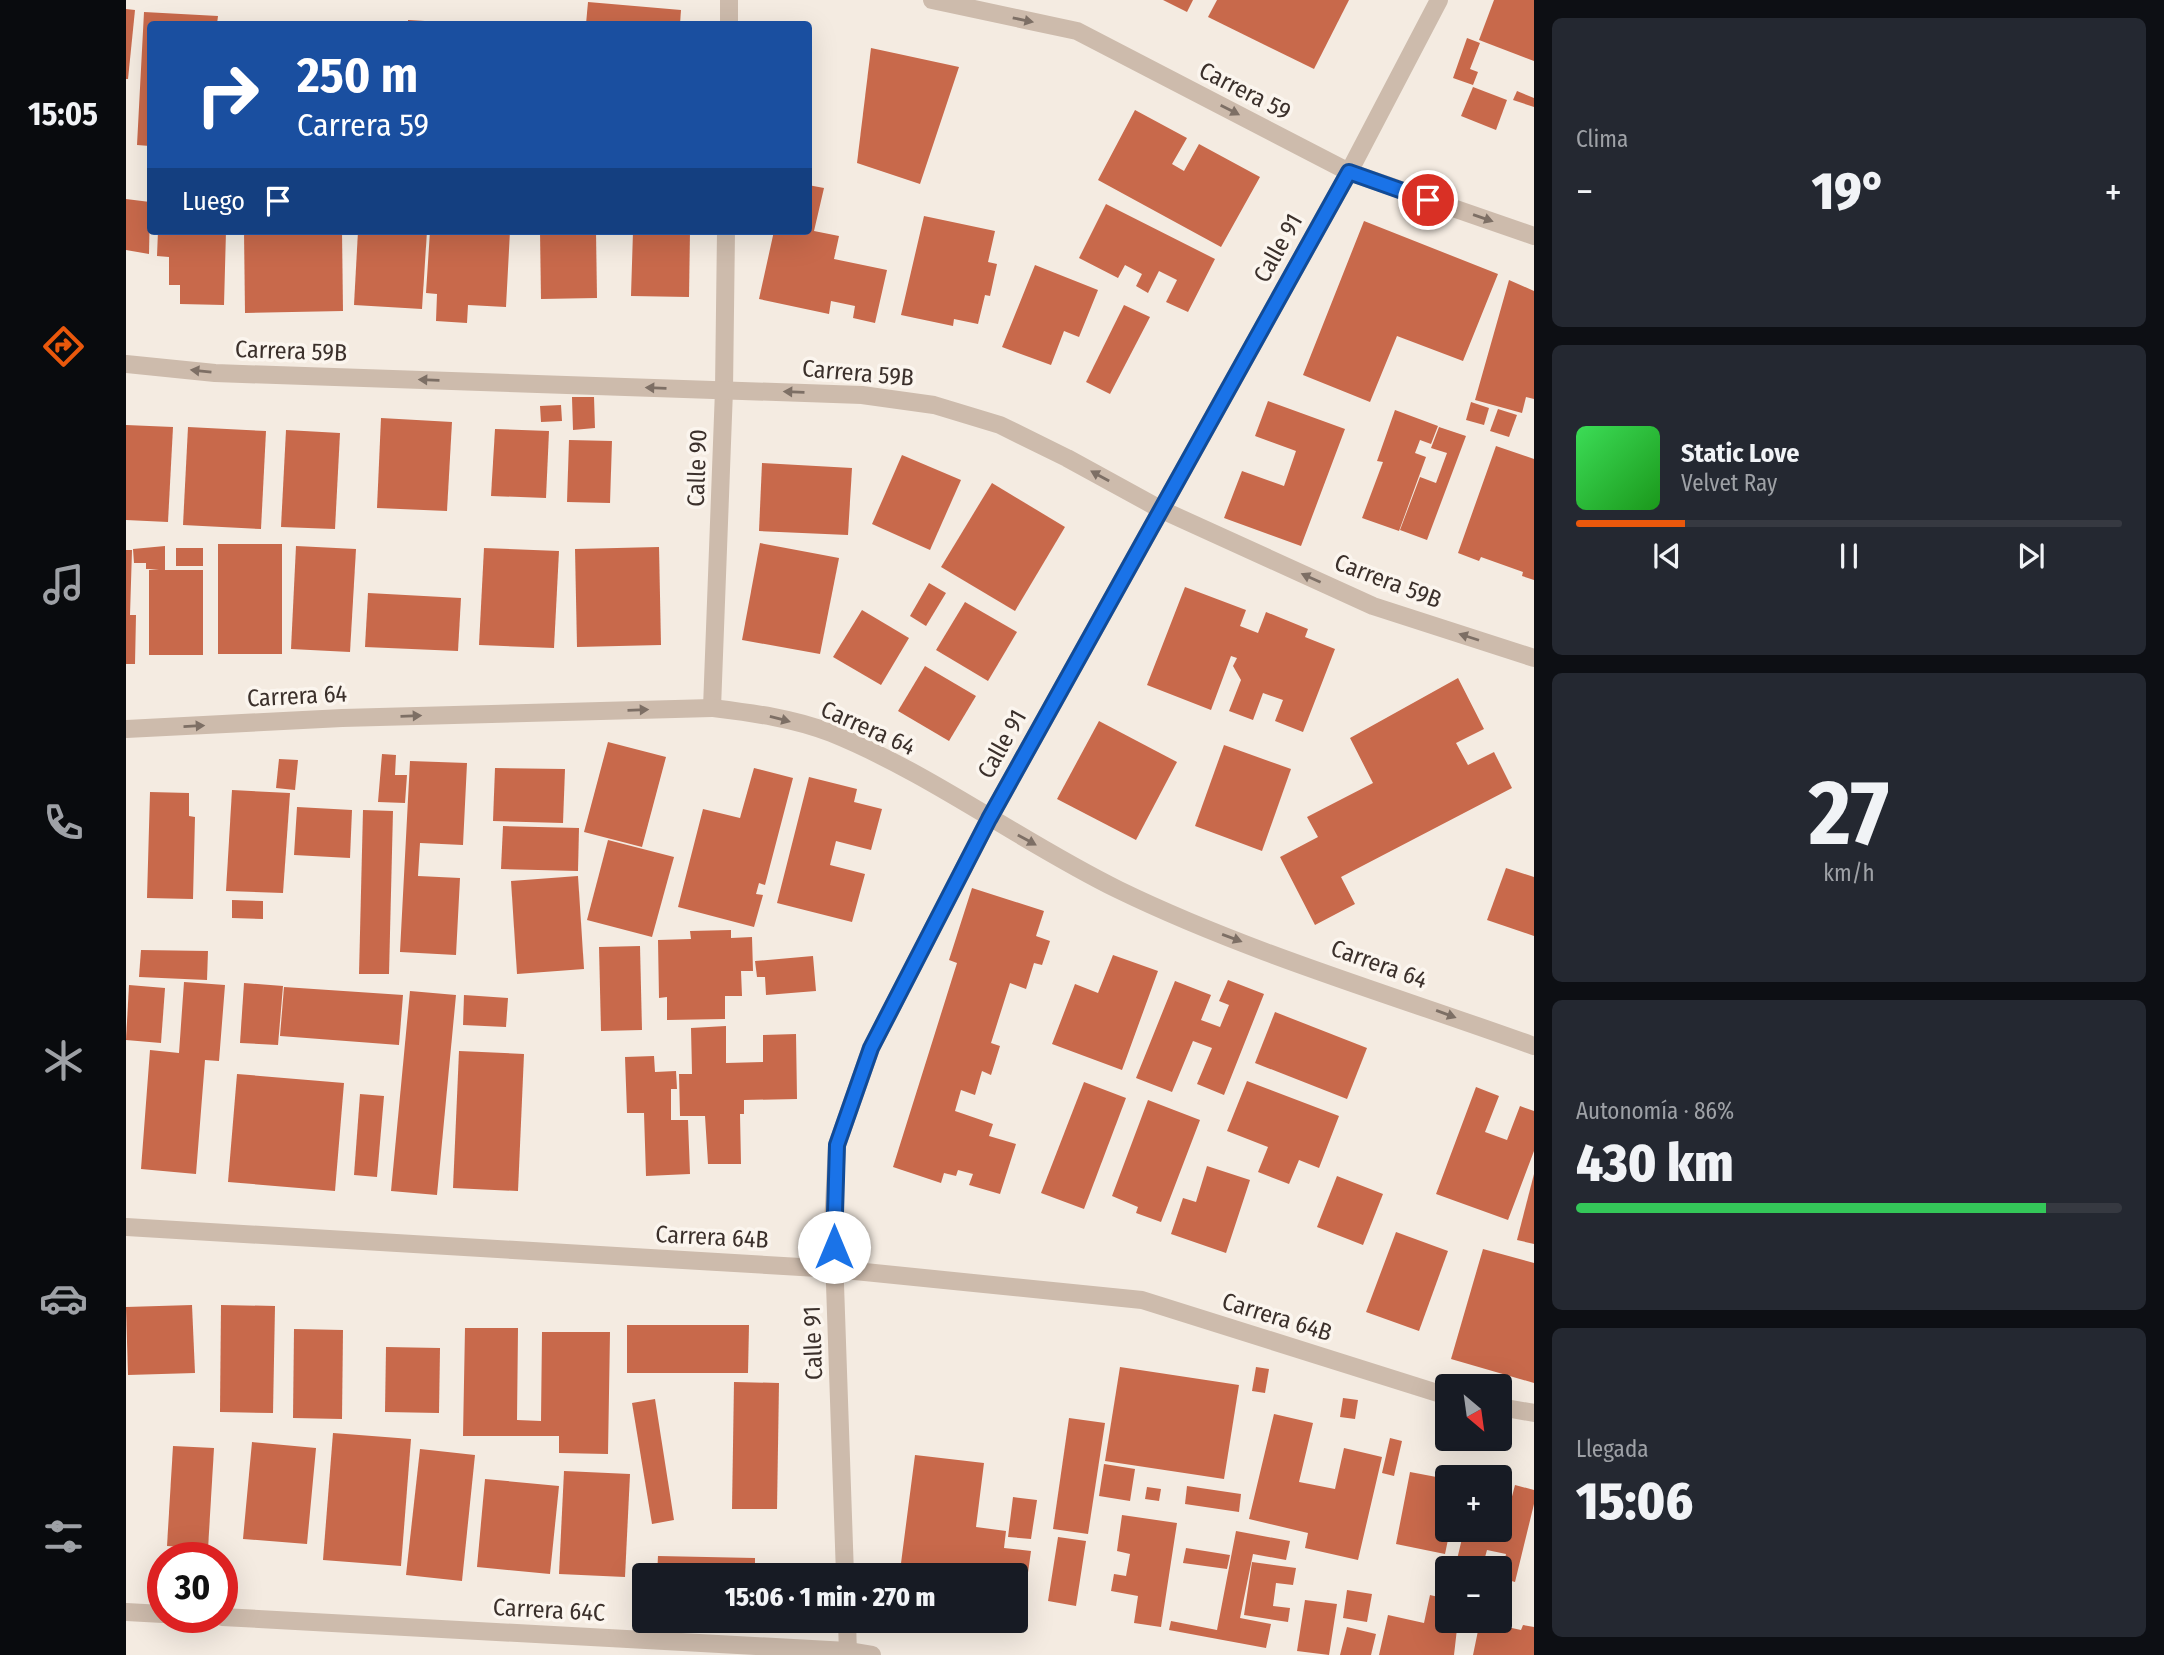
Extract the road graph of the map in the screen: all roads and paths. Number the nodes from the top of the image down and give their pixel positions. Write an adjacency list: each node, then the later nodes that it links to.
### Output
1 (729, 0): 4 (street)
2 (932, 0): 5 (street, Carrera 59, one-way to 5)
3 (1439, 0): 5 (street, Calle 91)
4 (729, 21)
5 (1349, 172): 7 (street, Carrera 59, one-way to 7); 10 (street, Calle 91)
6 (726, 235): 9 (street, Calle 90)
7 (1534, 236)
8 (126, 364): 9 (street, Carrera 59B, one-way to 8)
9 (724, 390): 10 (street, Carrera 59B, one-way to 9); 12 (street, Calle 90)
10 (1160, 509): 11 (street, Carrera 59B, one-way to 10); 14 (street, Calle 91)
11 (1534, 658)
12 (712, 708): 13 (street, Carrera 64, one-way to 12); 14 (street, Carrera 64, one-way to 14)
13 (126, 729)
14 (989, 819): 15 (street, Carrera 64, one-way to 15); 17 (street, Calle 91)
15 (1534, 1046)
16 (126, 1227): 17 (street, Carrera 64B)
17 (835, 1269): 18 (street, Carrera 64B); 21 (street, Calle 91)
18 (1435, 1392)
19 (1512, 1409): 20 (street)
20 (1534, 1413)
21 (845, 1563)
22 (126, 1612): 23 (street)
23 (147, 1613)
24 (238, 1618): 26 (street, Carrera 64C)
25 (847, 1633): 26 (street)
26 (848, 1653): 27 (street, Carrera 64C)
27 (872, 1655)

